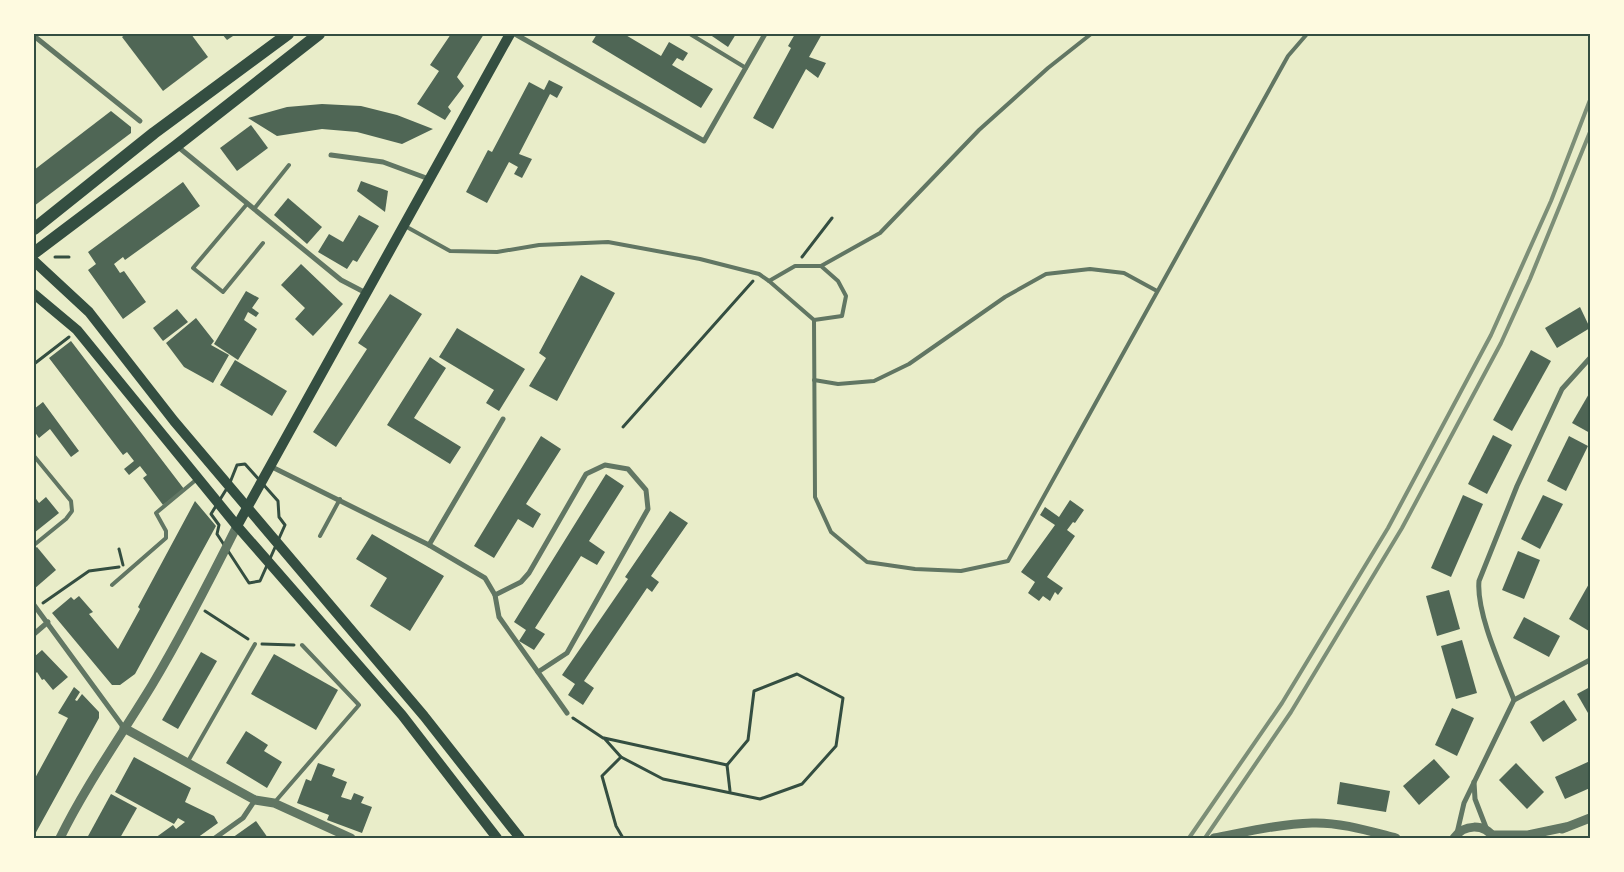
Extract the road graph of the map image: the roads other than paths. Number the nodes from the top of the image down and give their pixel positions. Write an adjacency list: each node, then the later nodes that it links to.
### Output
1 (288, 34): 19 (main road)
2 (319, 34): 12 (main road)
3 (510, 34): 15 (main road)
4 (515, 34): 10 (street)
5 (690, 34): 10 (lane)
6 (765, 34): 10 (street)
7 (1091, 34): 23 (lane)
8 (1306, 34): 25 (lane)
9 (34, 36): 11 (street)
10 (746, 68)
11 (140, 121)
12 (176, 146): 16 (street); 21 (main road)
13 (331, 156): 15 (street)
14 (289, 165): 17 (lane)
15 (430, 180): 18 (main road)
16 (247, 204): 17 (street); 20 (lane)
17 (254, 209): 26 (street)
18 (405, 226): 24 (lane); 26 (main road)
19 (34, 229)
20 (263, 243)
21 (34, 253)
22 (34, 261): 36 (main road)
23 (821, 266): 24 (lane); 28 (lane)
24 (769, 281): 28 (lane)
25 (1157, 291): 30 (lane); 30 (lane)
26 (366, 293): 33 (main road)
27 (34, 294): 34 (main road)
28 (814, 320): 30 (lane)
29 (1590, 358): 50 (street)
30 (814, 380)
31 (503, 419): 40 (street)
32 (34, 456): 39 (lane)
33 (270, 466): 35 (street); 36 (main road)
34 (197, 479): 37 (main road); 41 (lane)
35 (340, 499): 38 (lane); 40 (street)
36 (247, 506): 37 (main road); 65 (main road)
37 (236, 526): 52 (street); 64 (main road)
38 (320, 536)
39 (34, 545)
40 (429, 545): 42 (street)
41 (112, 585)
42 (495, 595): 49 (street); 49 (street)
43 (35, 606): 44 (street)
44 (48, 622): 45 (street); 52 (street)
45 (34, 634)
46 (256, 644): 53 (lane)
47 (302, 645): 56 (lane)
48 (1590, 660): 50 (street)
49 (538, 672): 51 (street)
50 (1514, 700): 54 (street)
51 (567, 713)
52 (124, 728): 53 (street); 61 (street)
53 (188, 763): 55 (street)
54 (1474, 781): 59 (street); 60 (street)
55 (255, 800): 56 (street); 62 (street)
56 (274, 803): 63 (street)
57 (1590, 818): 58 (street)
58 (1566, 827): 59 (street); 68 (street)
59 (1491, 834): 60 (street)
60 (1455, 837)
61 (60, 838)
62 (215, 838)
63 (350, 838)
64 (497, 838)
65 (520, 838)
66 (1214, 838): 67 (street)
67 (1396, 838)
68 (1541, 838)

